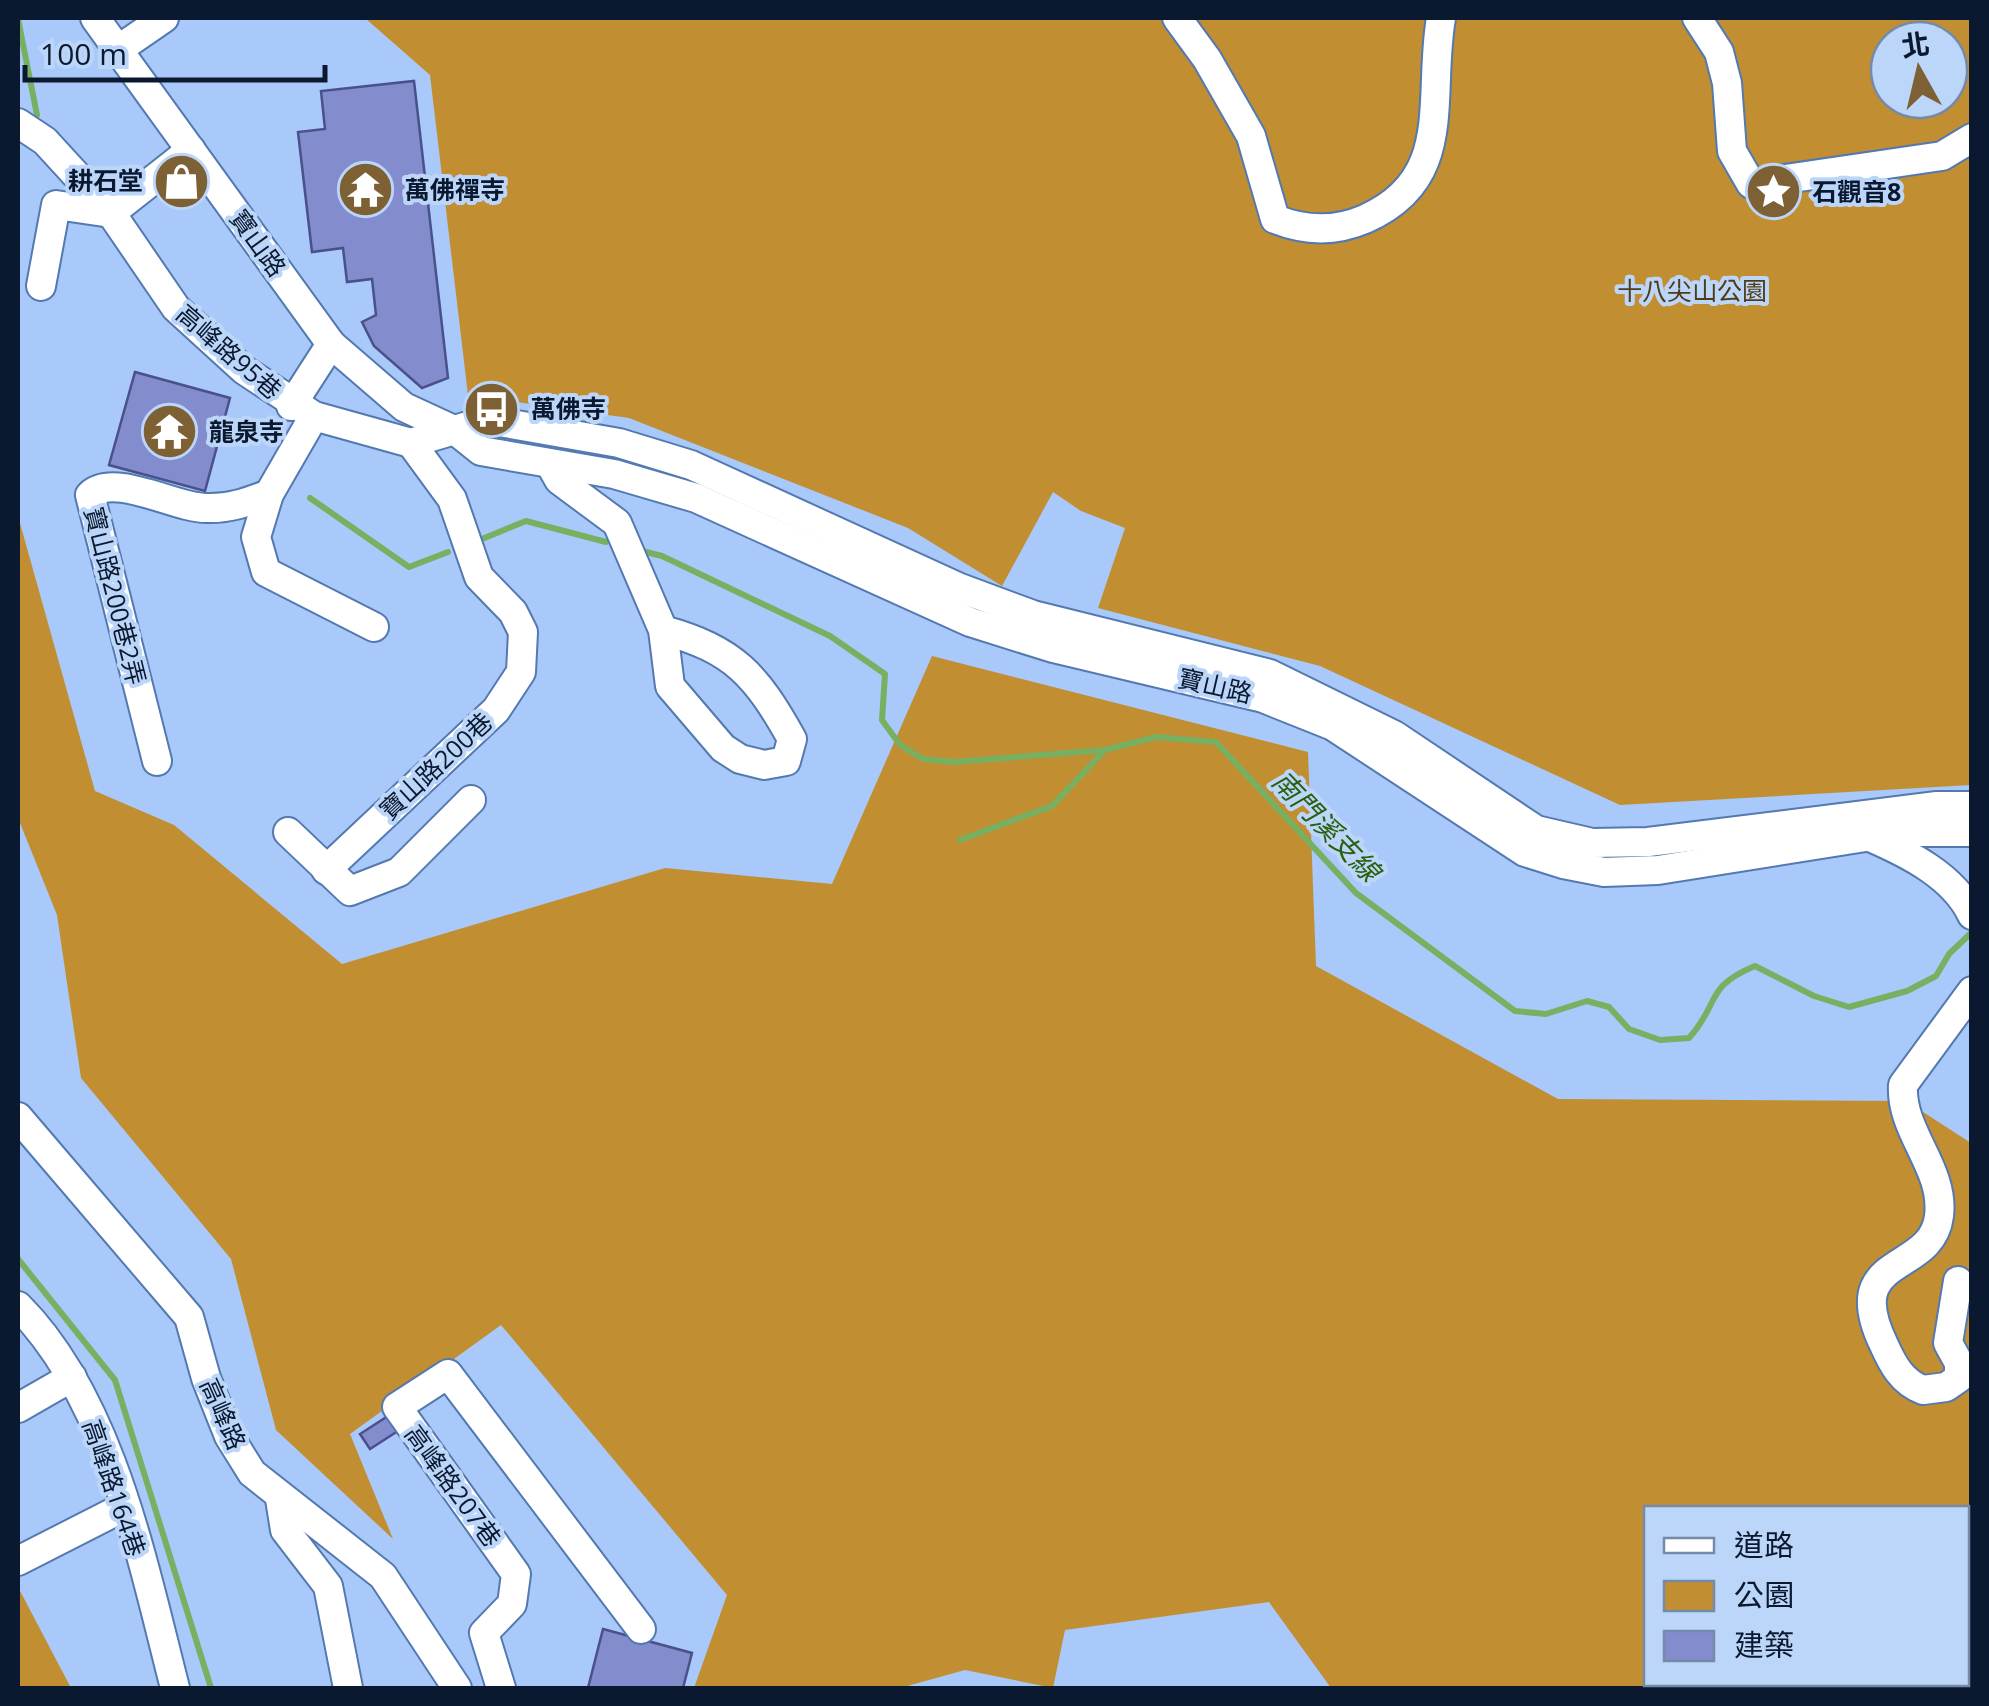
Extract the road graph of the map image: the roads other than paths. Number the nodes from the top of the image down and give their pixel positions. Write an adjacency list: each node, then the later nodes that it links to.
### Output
1 (95, 18): 6 (street, 寶山路)
2 (164, 18): 6 (street)
3 (1176, 18): 4 (street)
4 (1441, 18)
5 (1697, 18): 8 (street)
6 (119, 50): 9 (street, 寶山路)
7 (18, 123): 10 (street, 高峰路95巷)
8 (1972, 138)
9 (191, 150): 10 (street); 12 (street, 寶山路)
10 (111, 213): 11 (street); 13 (street, 高峰路95巷)
11 (41, 286)
12 (331, 344): 13 (street); 14 (street, 寶山路)
13 (303, 411): 15 (street, 高峰路95巷); 17 (street)
14 (456, 431): 15 (street); 16 (street, 寶山路); 22 (street, 寶山路)
15 (410, 443): 26 (street, 寶山路200巷)
16 (550, 464): 19 (street); 25 (street, 寶山路)
17 (269, 494): 18 (street); 20 (street, 寶山路200巷2弄)
18 (374, 627)
19 (663, 630): 19 (street)
20 (157, 762)
21 (471, 800): 26 (street, 寶山路200巷)
22 (1972, 806)
23 (288, 832): 26 (street, 寶山路200巷)
24 (1972, 832): 25 (street, 寶山路)
25 (1869, 836): 27 (street)
26 (326, 870)
27 (1972, 915)
28 (1972, 992): 30 (street)
29 (18, 1117): 34 (street, 高峰路)
30 (1958, 1282)
31 (18, 1306): 32 (street, 高峰路164巷)
32 (72, 1377): 33 (street); 35 (street, 高峰路164巷)
33 (18, 1408)
34 (280, 1499): 39 (street); 40 (street, 高峰路)
35 (124, 1507): 36 (street); 38 (street, 高峰路164巷)
36 (18, 1562)
37 (641, 1629): 41 (street, 高峰路207巷)
38 (175, 1688)
39 (348, 1688)
40 (456, 1688)
41 (501, 1688)

